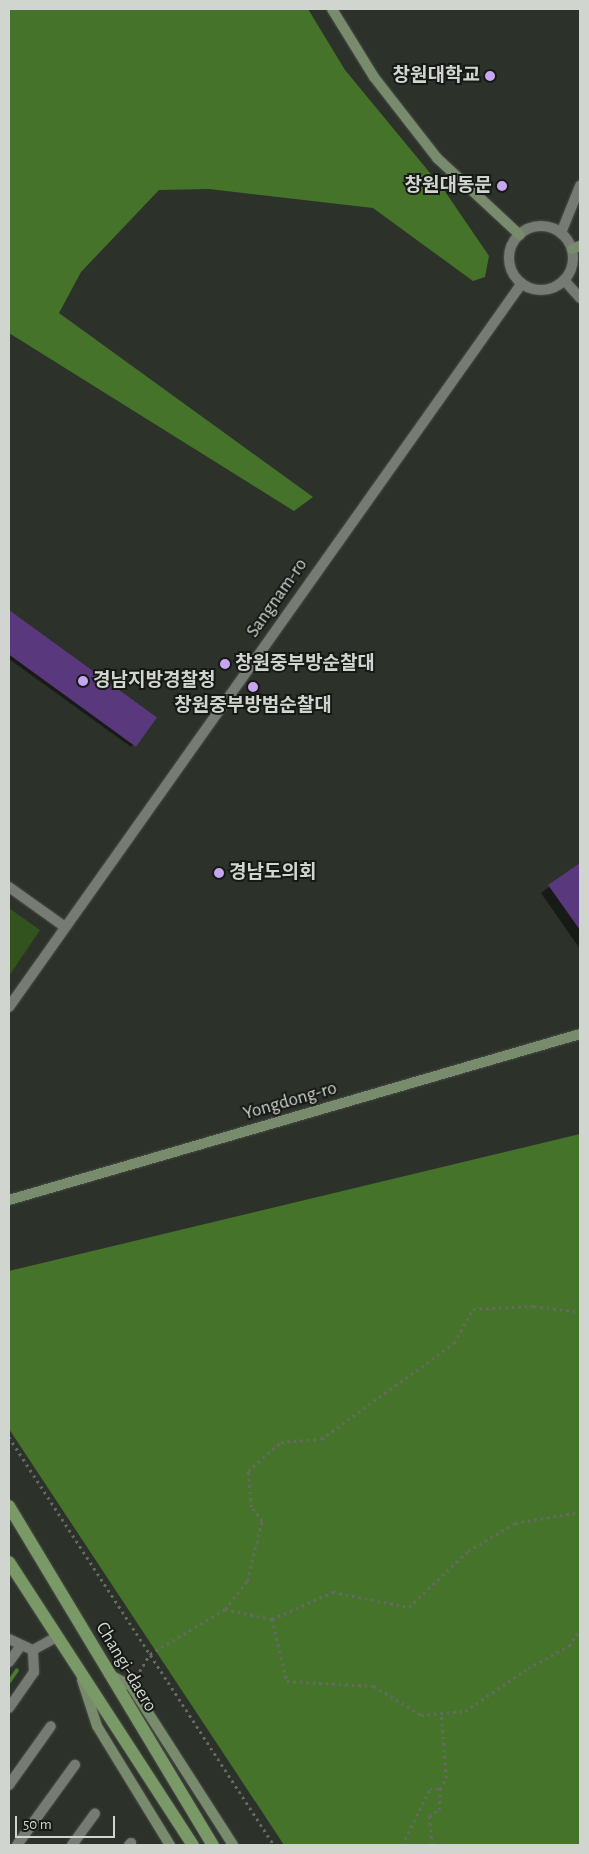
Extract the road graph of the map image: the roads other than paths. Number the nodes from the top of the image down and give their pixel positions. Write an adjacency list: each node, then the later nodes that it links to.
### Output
1 (332, 9): 4 (street)
2 (580, 186): 3 (street)
3 (561, 233): 4 (street); 5 (street)
4 (520, 235): 7 (street)
5 (576, 248): 6 (street)
6 (564, 280): 7 (street); 8 (street)
7 (522, 283): 10 (street, Sangnam-ro)
8 (580, 298)
9 (9, 887): 10 (street)
10 (66, 927): 11 (street, Sangnam-ro)
11 (9, 1007)
12 (580, 1034): 13 (street, Yongdong-ro)
13 (9, 1200)
14 (9, 1506): 22 (main road, Changi-daero)
15 (9, 1562): 16 (main road)
16 (56, 1637): 19 (street); 21 (main road)
17 (9, 1639): 18 (street)
18 (20, 1647): 19 (street); 20 (street)
19 (33, 1650): 23 (street)
20 (9, 1662)
21 (79, 1672): 30 (street); 31 (main road)
22 (106, 1672): 32 (main road, Changi-daero); 33 (street)
23 (9, 1708)
24 (52, 1726): 26 (street)
25 (75, 1765): 28 (street)
26 (9, 1785)
27 (95, 1813): 29 (street)
28 (18, 1845)
29 (72, 1845)
30 (170, 1845)
31 (193, 1845)
32 (213, 1845)
33 (233, 1845)

